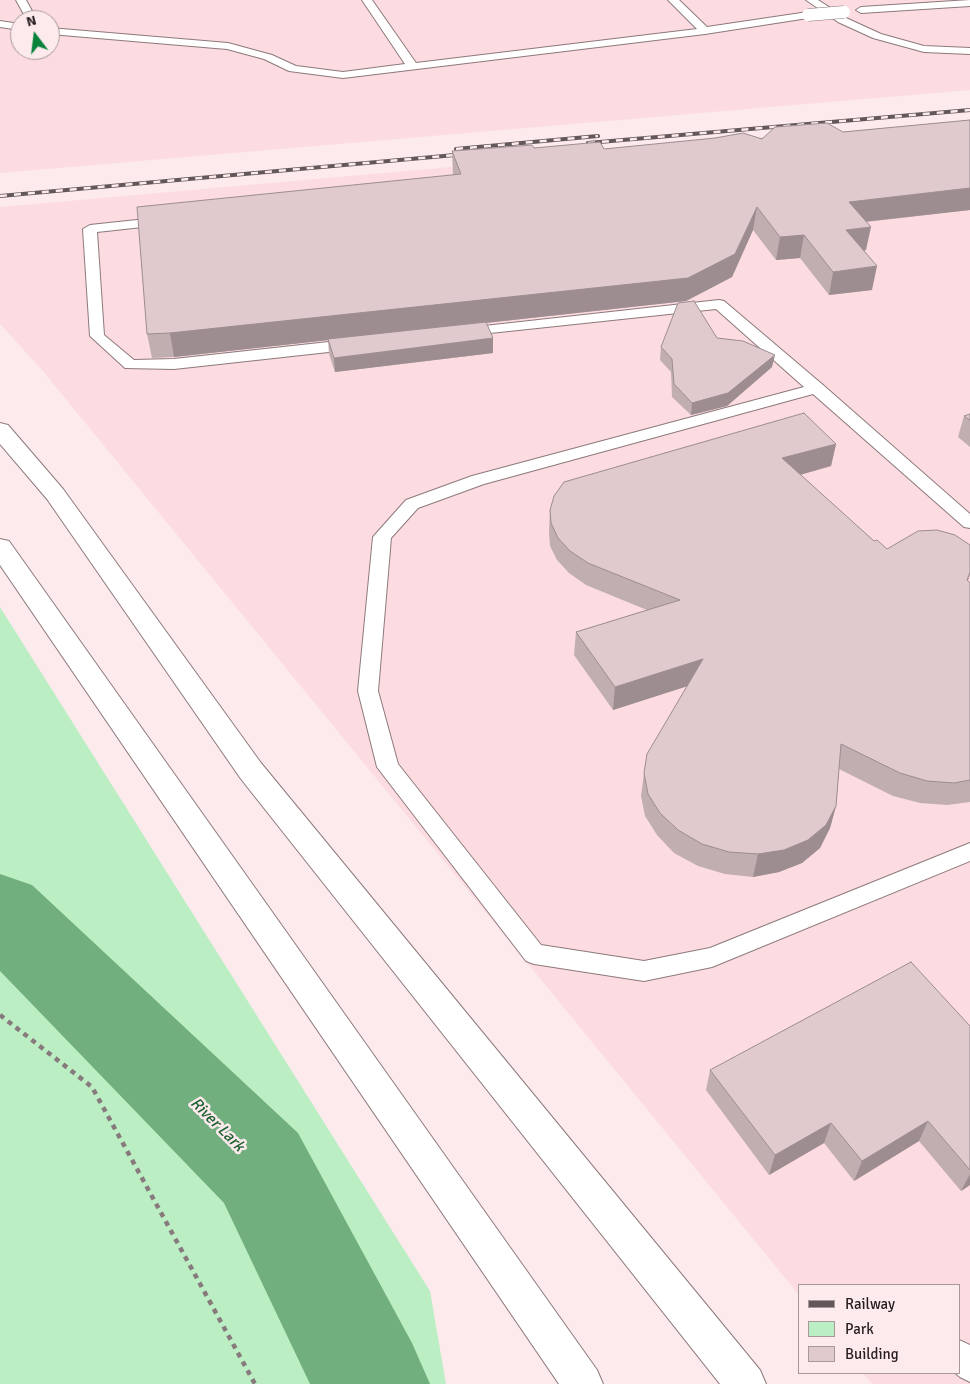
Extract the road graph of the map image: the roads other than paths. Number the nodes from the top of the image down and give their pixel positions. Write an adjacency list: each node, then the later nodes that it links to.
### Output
1 (367, 0): 10 (lane)
2 (673, 0): 7 (lane)
3 (811, 0): 9 (lane)
4 (904, 0): 6 (lane)
5 (970, 3): 6 (lane)
6 (861, 10): 7 (lane, bridge)
7 (706, 31): 10 (lane)
8 (60, 32): 10 (lane)
9 (970, 51)
10 (413, 67)
11 (178, 220): 13 (lane)
12 (451, 333): 14 (lane)
13 (372, 342)
14 (817, 388): 16 (lane); 18 (lane)
15 (0, 430): 22 (highway)
16 (970, 523)
17 (0, 547): 21 (highway)
18 (970, 852)
19 (960, 1356): 20 (lane)
20 (970, 1367)
21 (583, 1384)
22 (746, 1384)

